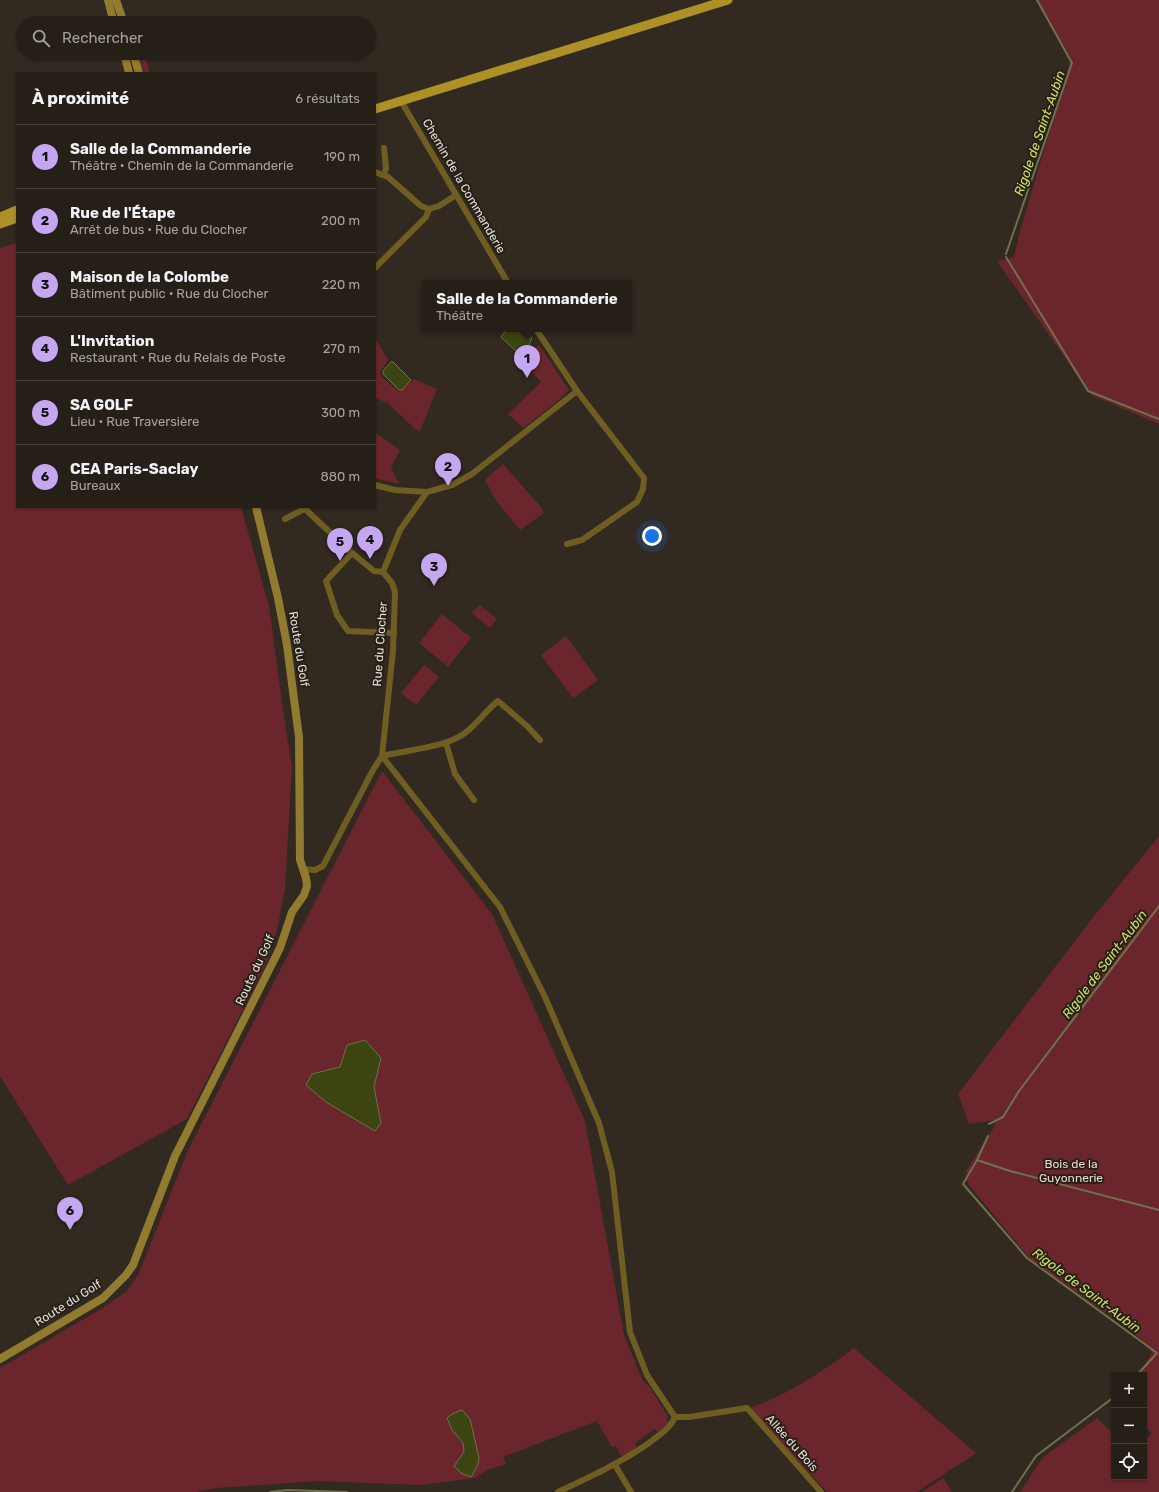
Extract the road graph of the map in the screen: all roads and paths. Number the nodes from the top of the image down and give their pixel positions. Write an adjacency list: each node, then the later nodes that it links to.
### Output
1 (108, 0): 4 (street)
2 (116, 0): 5 (street)
3 (728, 0): 10 (main road)
4 (112, 16)
5 (122, 16)
6 (126, 60): 8 (street)
7 (135, 60): 9 (street)
8 (130, 72)
9 (139, 72)
10 (401, 101): 11 (main road); 15 (street, Chemin de la Commanderie)
11 (376, 109)
12 (384, 148): 14 (street)
13 (376, 172): 14 (street)
14 (384, 175): 16 (street)
15 (456, 195): 16 (street); 22 (street, Chemin de la Commanderie)
16 (429, 209): 21 (street)
17 (16, 210): 18 (main road)
18 (0, 217)
19 (16, 218): 20 (main road)
20 (0, 224)
21 (376, 267)
22 (506, 280)
23 (538, 332): 24 (street)
24 (577, 391): 26 (street); 30 (street)
25 (376, 485): 26 (street)
26 (427, 492): 32 (street)
27 (256, 508): 38 (street, Route du Golf)
28 (304, 508): 29 (street); 31 (street)
29 (285, 519)
30 (567, 544)
31 (352, 553): 32 (street); 33 (street)
32 (382, 572): 33 (street, Rue du Clocher)
33 (394, 633): 36 (street, Rue du Clocher)
34 (540, 740): 35 (street)
35 (446, 743): 36 (street); 37 (street)
36 (382, 756): 38 (street); 40 (street)
37 (474, 800)
38 (303, 869): 39 (street, Route du Golf)
39 (0, 1359)
40 (675, 1417): 41 (street); 44 (street, Allée du Bois)
41 (616, 1465): 42 (street); 43 (street)
42 (558, 1492)
43 (631, 1492)
44 (821, 1492)

